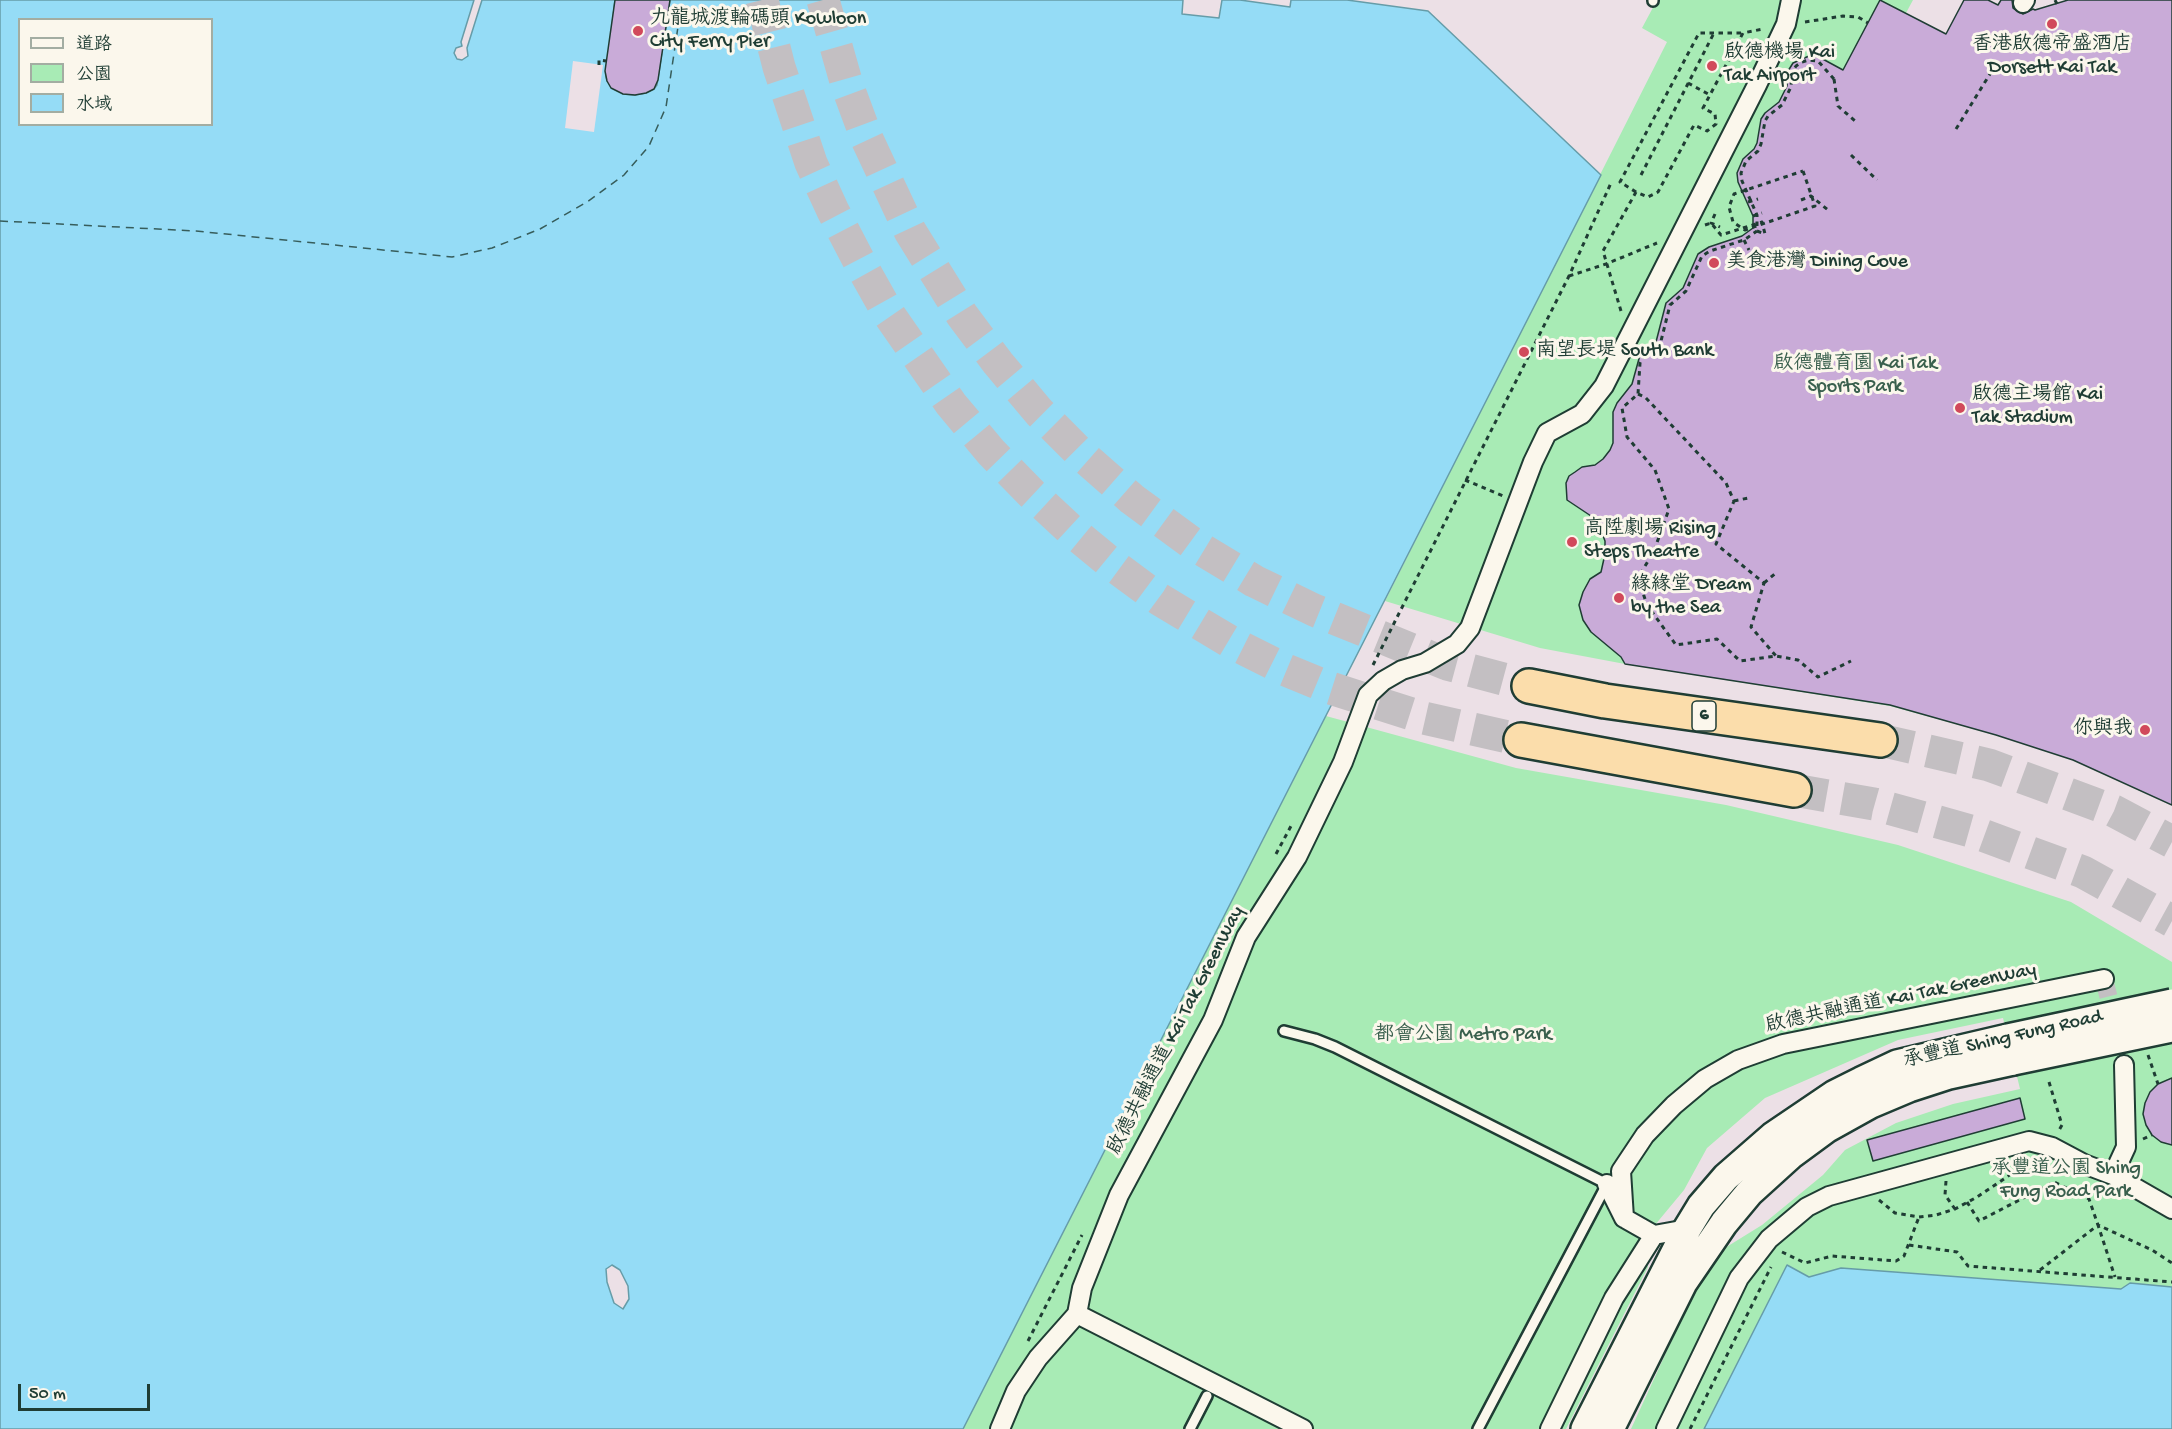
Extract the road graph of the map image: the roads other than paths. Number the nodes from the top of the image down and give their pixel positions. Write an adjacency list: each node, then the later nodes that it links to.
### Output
1 (1791, 0): 18 (street, 啟德共融通道 Kai Tak GreenWay)
2 (1529, 686): 4 (highway, 6)
3 (1521, 740): 5 (highway)
4 (1880, 740)
5 (1794, 790)
6 (2104, 979): 15 (street, 啟德共融通道 Kai Tak GreenWay)
7 (2172, 1003): 10 (main road, 承豐道 Shing Fung Road, bridge)
8 (2172, 1028): 10 (main road, 承豐道 Shing Fung Road, bridge)
9 (1284, 1031): 13 (lane)
10 (2011, 1050): 16 (main road, 承豐道 Shing Fung Road); 26 (main road, 承豐道 Shing Fung Road)
11 (2124, 1065): 12 (street)
12 (2113, 1175): 14 (street); 27 (street)
13 (1606, 1184): 15 (street); 23 (lane)
14 (2172, 1209)
15 (1624, 1218): 17 (street)
16 (1686, 1229): 17 (street); 25 (main road, 承豐道 Shing Fung Road)
17 (1654, 1235): 24 (street)
18 (1077, 1314): 20 (street, 啟德共融通道 Kai Tak GreenWay); 22 (street)
19 (1207, 1396): 21 (lane)
20 (1000, 1429)
21 (1190, 1429)
22 (1303, 1429)
23 (1478, 1429)
24 (1550, 1429)
25 (1585, 1429)
26 (1610, 1429)
27 (1666, 1429)

